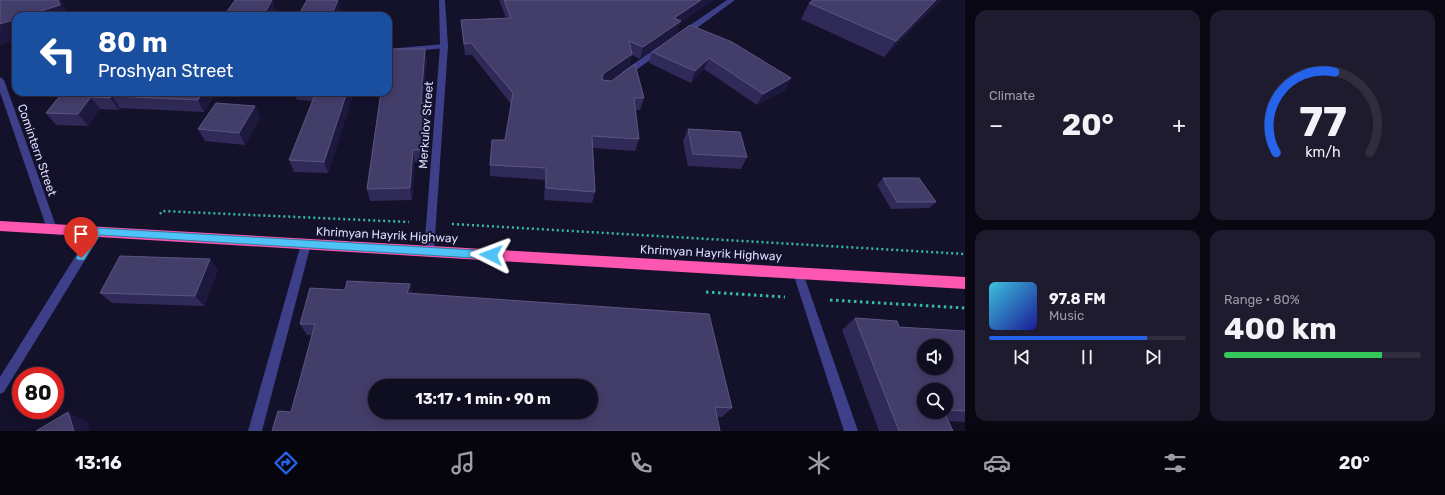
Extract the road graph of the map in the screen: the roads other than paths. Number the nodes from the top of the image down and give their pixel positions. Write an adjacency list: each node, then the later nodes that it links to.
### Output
1 (442, 0): 3 (street, Merkulov Street)
2 (732, 0): 6 (street)
3 (444, 46): 4 (street); 11 (street, Merkulov Street)
4 (392, 51)
5 (0, 80): 8 (street, Comintern Street)
6 (616, 80)
7 (0, 226): 8 (highway, Khrimyan Hayrik Highway)
8 (52, 229): 9 (highway, Khrimyan Hayrik Highway)
9 (97, 231): 10 (highway, Khrimyan Hayrik Highway); 14 (street)
10 (306, 244): 11 (highway, Khrimyan Hayrik Highway); 15 (street)
11 (429, 251): 12 (highway, Khrimyan Hayrik Highway)
12 (798, 273): 13 (highway, Khrimyan Hayrik Highway); 16 (street)
13 (965, 282)
14 (0, 388)
15 (255, 431)
16 (851, 431)

